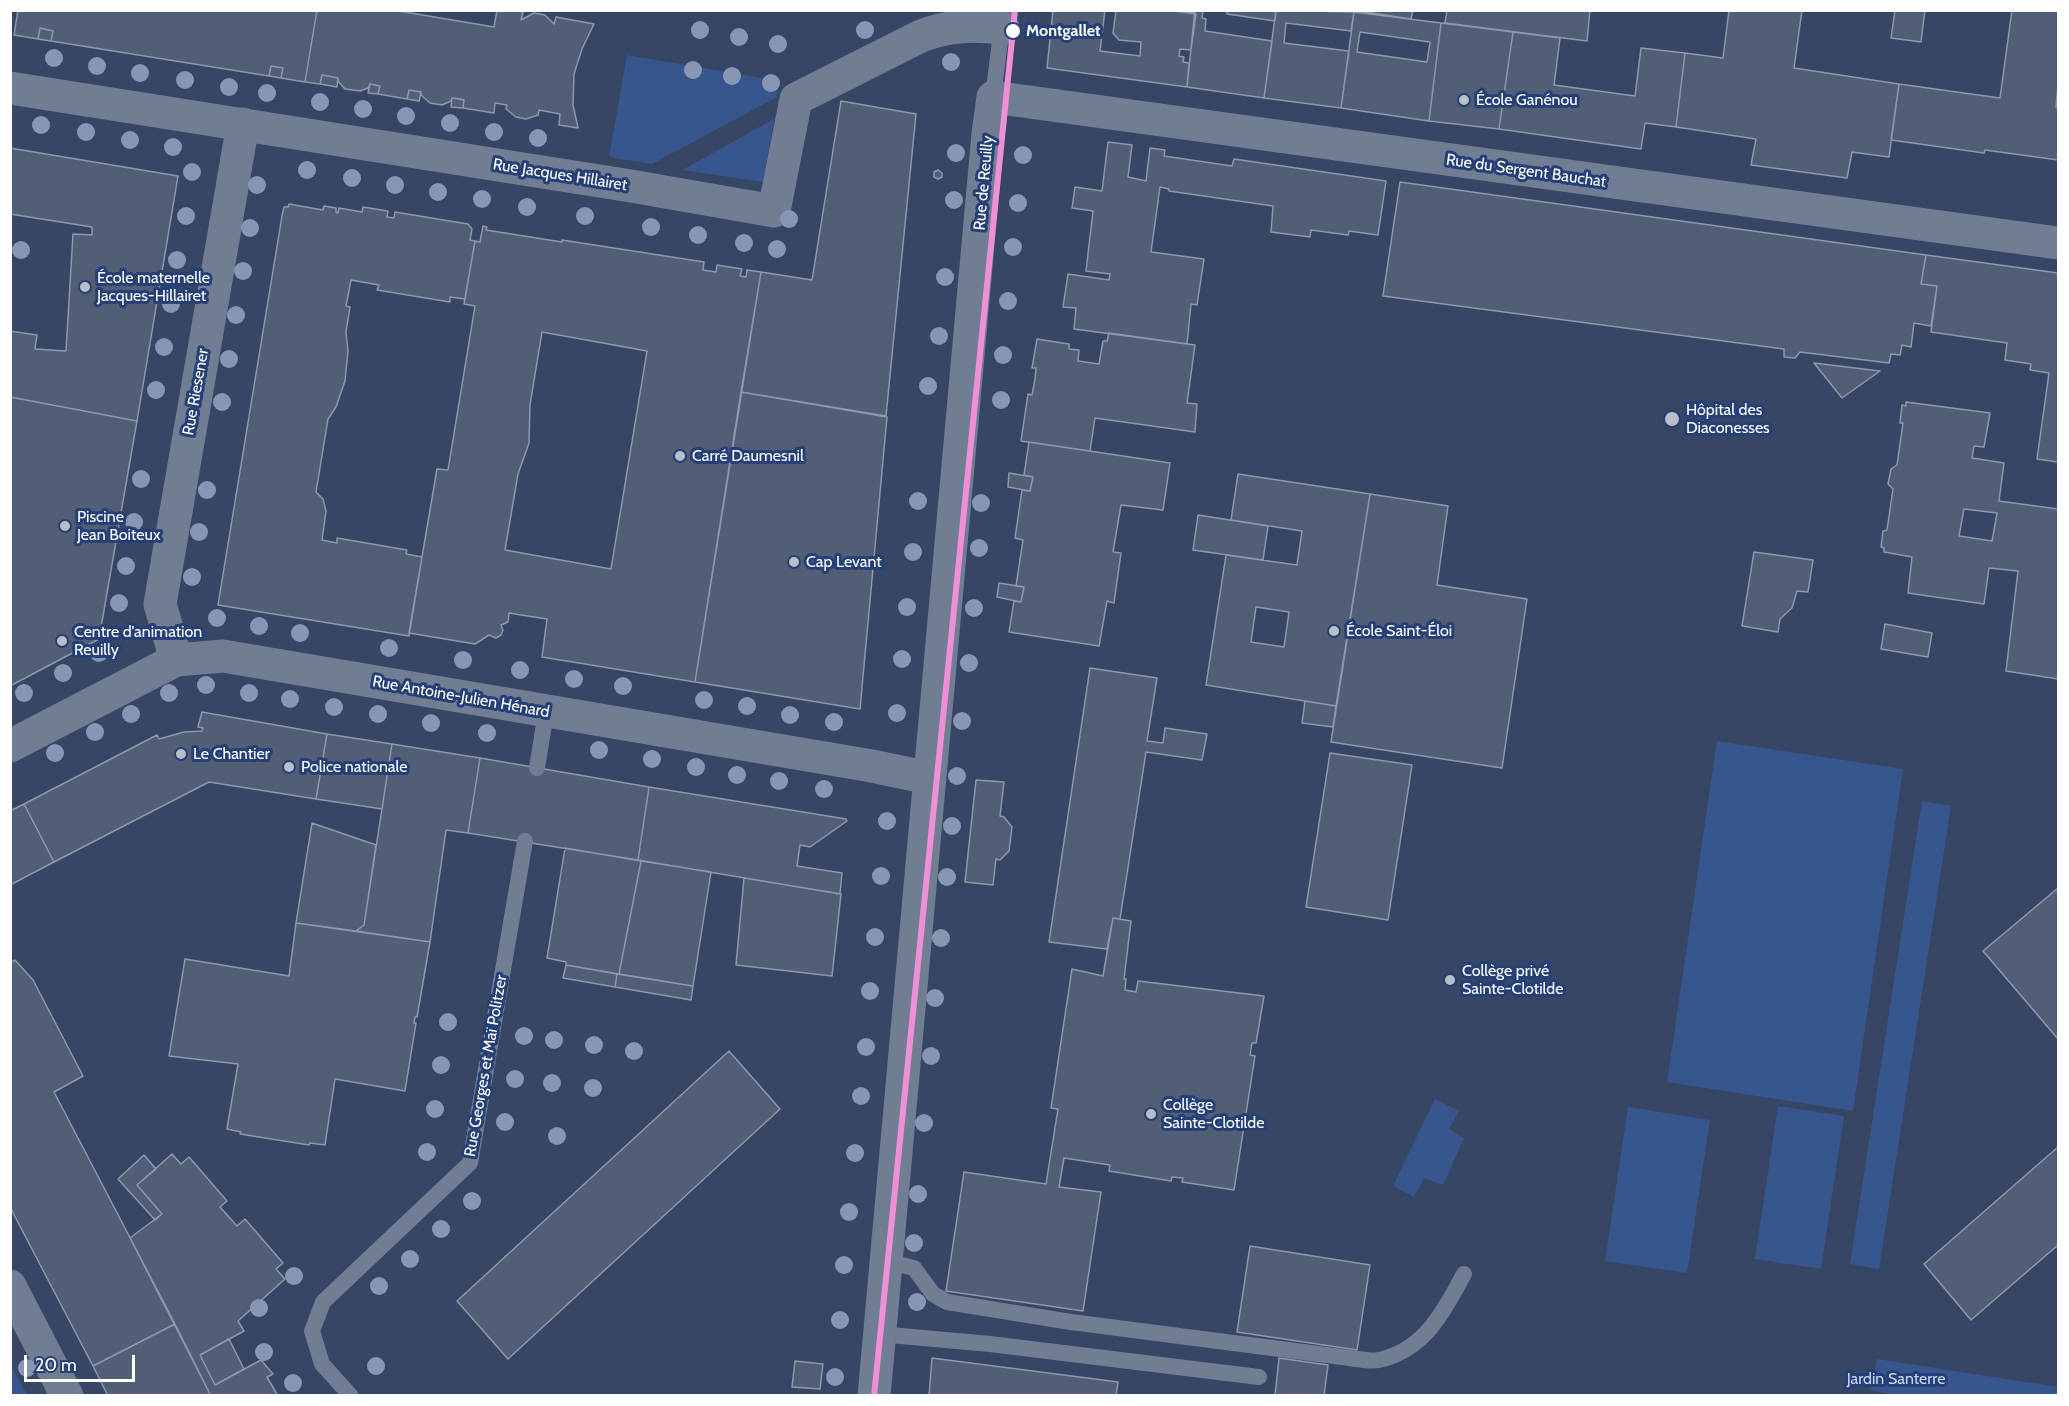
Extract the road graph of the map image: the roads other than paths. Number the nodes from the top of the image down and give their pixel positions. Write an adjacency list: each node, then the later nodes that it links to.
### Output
1 (1004, 19): 3 (lane, Rue de Reuilly); 4 (street, Rue Jacques Hillairet)
2 (10, 88): 4 (street, Rue Jacques Hillairet)
3 (993, 97): 5 (street, Rue du Sergent Bauchat); 10 (street, Rue de Reuilly)
4 (243, 124): 6 (street, Rue Riesener)
5 (2058, 243)
6 (176, 660): 7 (street, Rue Antoine-Julien Hénard); 8 (street, Rue Antoine-Julien Hénard)
7 (546, 712): 9 (lane); 10 (street, Rue Antoine-Julien Hénard)
8 (10, 746)
9 (537, 768)
10 (929, 778): 12 (street, Rue de Reuilly)
11 (525, 842): 18 (lane, Rue Georges et Maï Politzer)
12 (886, 1262): 13 (lane); 15 (street, Rue de Reuilly)
13 (1464, 1274)
14 (10, 1286): 17 (street)
15 (879, 1334): 16 (lane); 19 (street, Rue de Reuilly)
16 (1259, 1377)
17 (67, 1395)
18 (351, 1395)
19 (874, 1395)

